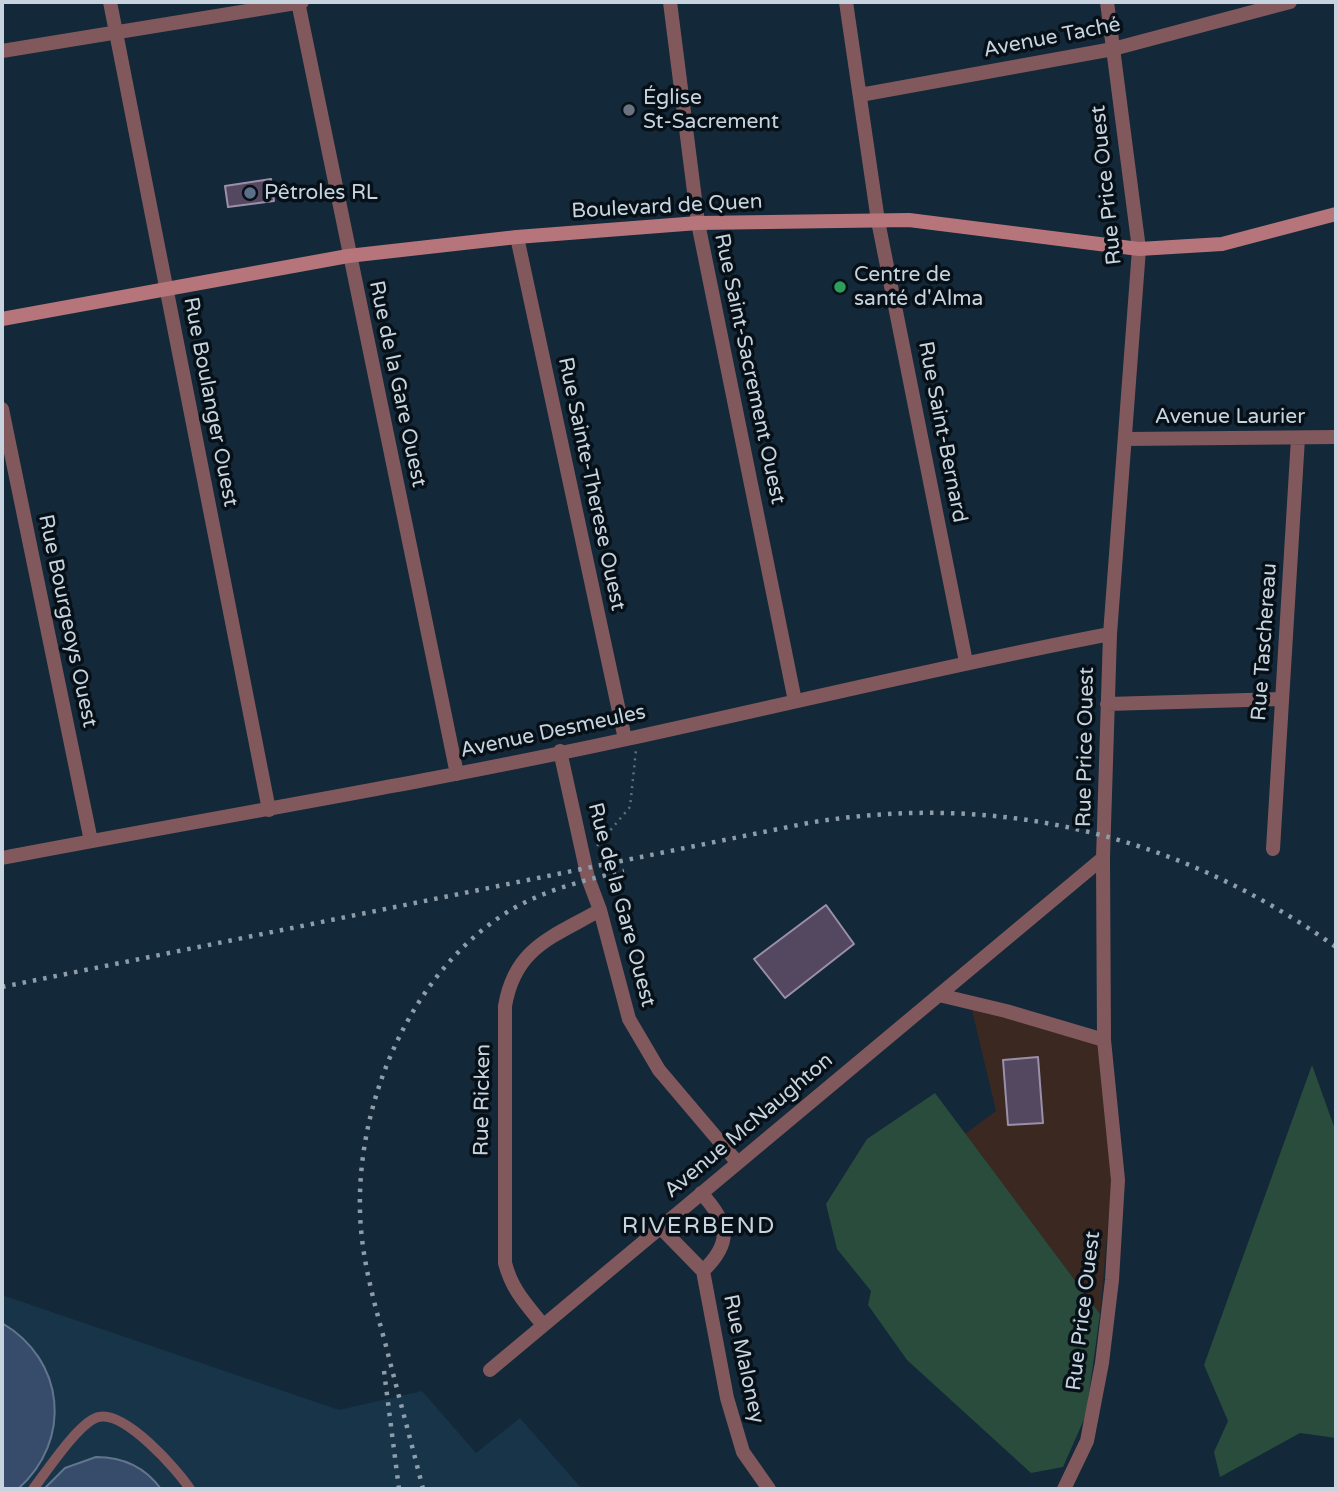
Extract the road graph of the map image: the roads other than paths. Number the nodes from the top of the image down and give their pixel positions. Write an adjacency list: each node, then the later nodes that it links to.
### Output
1 (110, 2): 7 (street, Rue Boulanger Ouest)
2 (299, 2): 7 (street); 16 (street, Rue de la Gare Ouest)
3 (670, 2): 13 (street, Rue Saint-Sacrement Ouest)
4 (846, 2): 10 (street, Rue Saint-Bernard)
5 (1107, 2): 8 (street, Rue Price Ouest)
6 (1290, 2): 8 (street, Avenue Taché)
7 (116, 32): 9 (street); 17 (street, Rue Boulanger Ouest)
8 (1113, 49): 10 (street, Avenue Taché); 15 (street, Rue Price Ouest)
9 (2, 51)
10 (860, 95): 12 (street, Rue Saint-Bernard)
11 (1336, 214): 15 (street, Boulevard de Quen)
12 (878, 220): 13 (street, Boulevard de Quen); 15 (street, Boulevard de Quen); 24 (street, Rue Saint-Bernard)
13 (698, 223): 14 (street, Boulevard de Quen); 26 (street, Rue Saint-Sacrement Ouest)
14 (517, 237): 16 (street, Boulevard de Quen); 28 (street, Rue Sainte-Therese Ouest)
15 (1139, 249): 22 (street, Rue Price Ouest)
16 (348, 256): 17 (street, Boulevard de Quen); 30 (street, Rue de la Gare Ouest)
17 (166, 288): 18 (street, Boulevard de Quen); 31 (street, Rue Boulanger Ouest)
18 (2, 320)
19 (2, 409): 32 (street, Rue Bourgeoys Ouest)
20 (1298, 438): 21 (street, Avenue Laurier); 22 (street, Avenue Laurier); 25 (street, Rue Taschereau)
21 (1336, 438)
22 (1125, 439): 23 (street, Rue Price Ouest)
23 (1110, 634): 24 (street, Avenue Desmeules); 27 (street, Rue Price Ouest)
24 (966, 662): 26 (street, Avenue Desmeules)
25 (1282, 699): 27 (street); 33 (street, Rue Taschereau)
26 (795, 701): 28 (street, Avenue Desmeules)
27 (1107, 704): 35 (street, Rue Price Ouest)
28 (631, 738): 29 (street, Avenue Desmeules)
29 (560, 751): 30 (street, Avenue Desmeules); 36 (street, Rue de la Gare Ouest)
30 (457, 774): 31 (street, Avenue Desmeules)
31 (269, 810): 32 (street, Avenue Desmeules)
32 (91, 841): 34 (street, Avenue Desmeules)
33 (1273, 849)
34 (2, 858)
35 (1103, 858): 37 (street, Avenue McNaughton); 38 (street, Rue Price Ouest)
36 (600, 909): 39 (street, Rue de la Gare Ouest); 43 (street, Rue Ricken)
37 (939, 995): 38 (street); 39 (street, Avenue McNaughton)
38 (1104, 1040): 48 (street, Rue Price Ouest)
39 (737, 1162): 40 (street, Avenue McNaughton)
40 (701, 1193): 41 (street, Avenue McNaughton); 42 (street, Rue Maloney)
41 (661, 1228): 42 (street, Rue Maloney); 43 (street, Avenue McNaughton)
42 (703, 1271): 47 (street, Rue Maloney)
43 (543, 1325): 44 (street, Avenue McNaughton)
44 (490, 1370)
45 (33, 1489): 46 (lane)
46 (190, 1489)
47 (769, 1489)
48 (1064, 1489)

